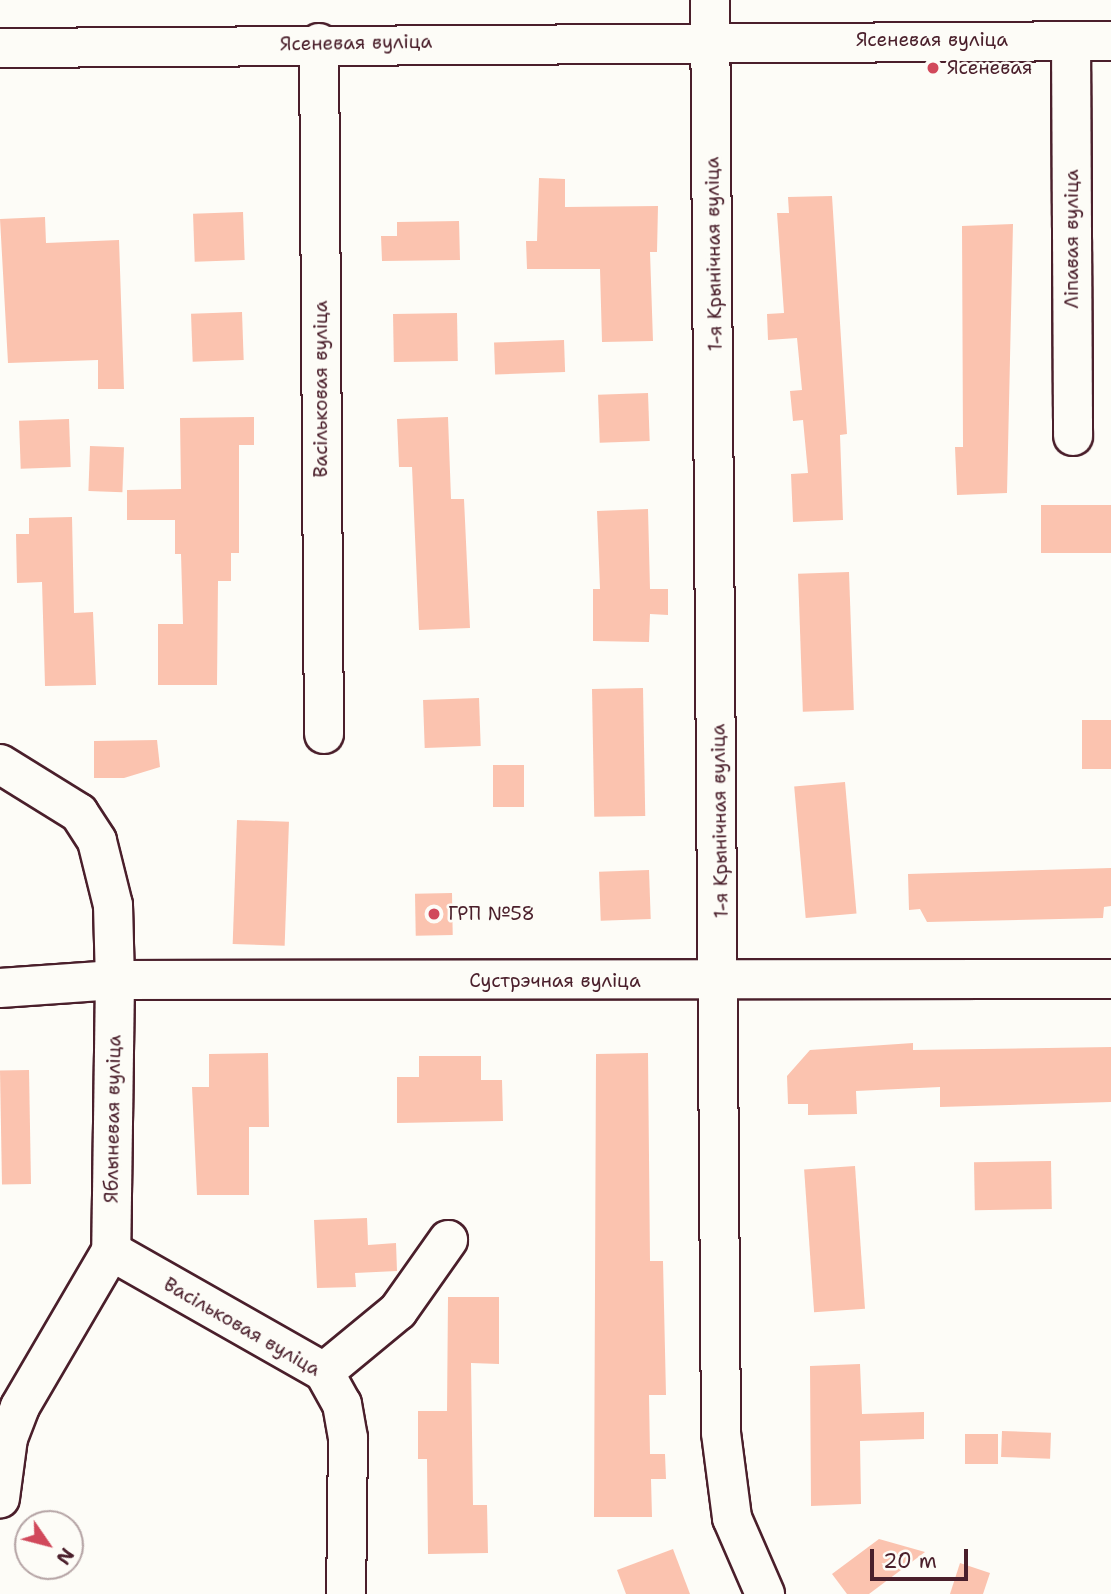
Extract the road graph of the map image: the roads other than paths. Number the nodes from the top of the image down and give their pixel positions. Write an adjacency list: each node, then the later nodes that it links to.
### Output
1 (710, 0): 2 (street)
2 (711, 40): 3 (street, Ясеневая вуліца); 5 (street, Ясеневая вуліца); 12 (street, 1-я Крынічная вуліца)
3 (1071, 41): 4 (street, Ясеневая вуліца); 7 (street, Ліпавая вуліца)
4 (1111, 41)
5 (319, 43): 6 (street, Ясеневая вуліца); 8 (street, Васільковая вуліца)
6 (0, 48)
7 (1073, 436)
8 (324, 734)
9 (0, 764): 11 (street, Яблыневая вуліца)
10 (1111, 979): 12 (street, Сустрэчная вуліца)
11 (115, 980): 12 (street, Сустрэчная вуліца); 13 (street, Сустрэчная вуліца); 15 (street, Яблыневая вуліца)
12 (721, 981): 19 (street, 1-я Крынічная вуліца)
13 (0, 988)
14 (448, 1240): 16 (street)
15 (111, 1251): 16 (street, Васільковая вуліца); 17 (street, Яблыневая вуліца)
16 (324, 1371): 18 (street, Васільковая вуліца)
17 (0, 1498)
18 (346, 1594)
19 (765, 1594)

